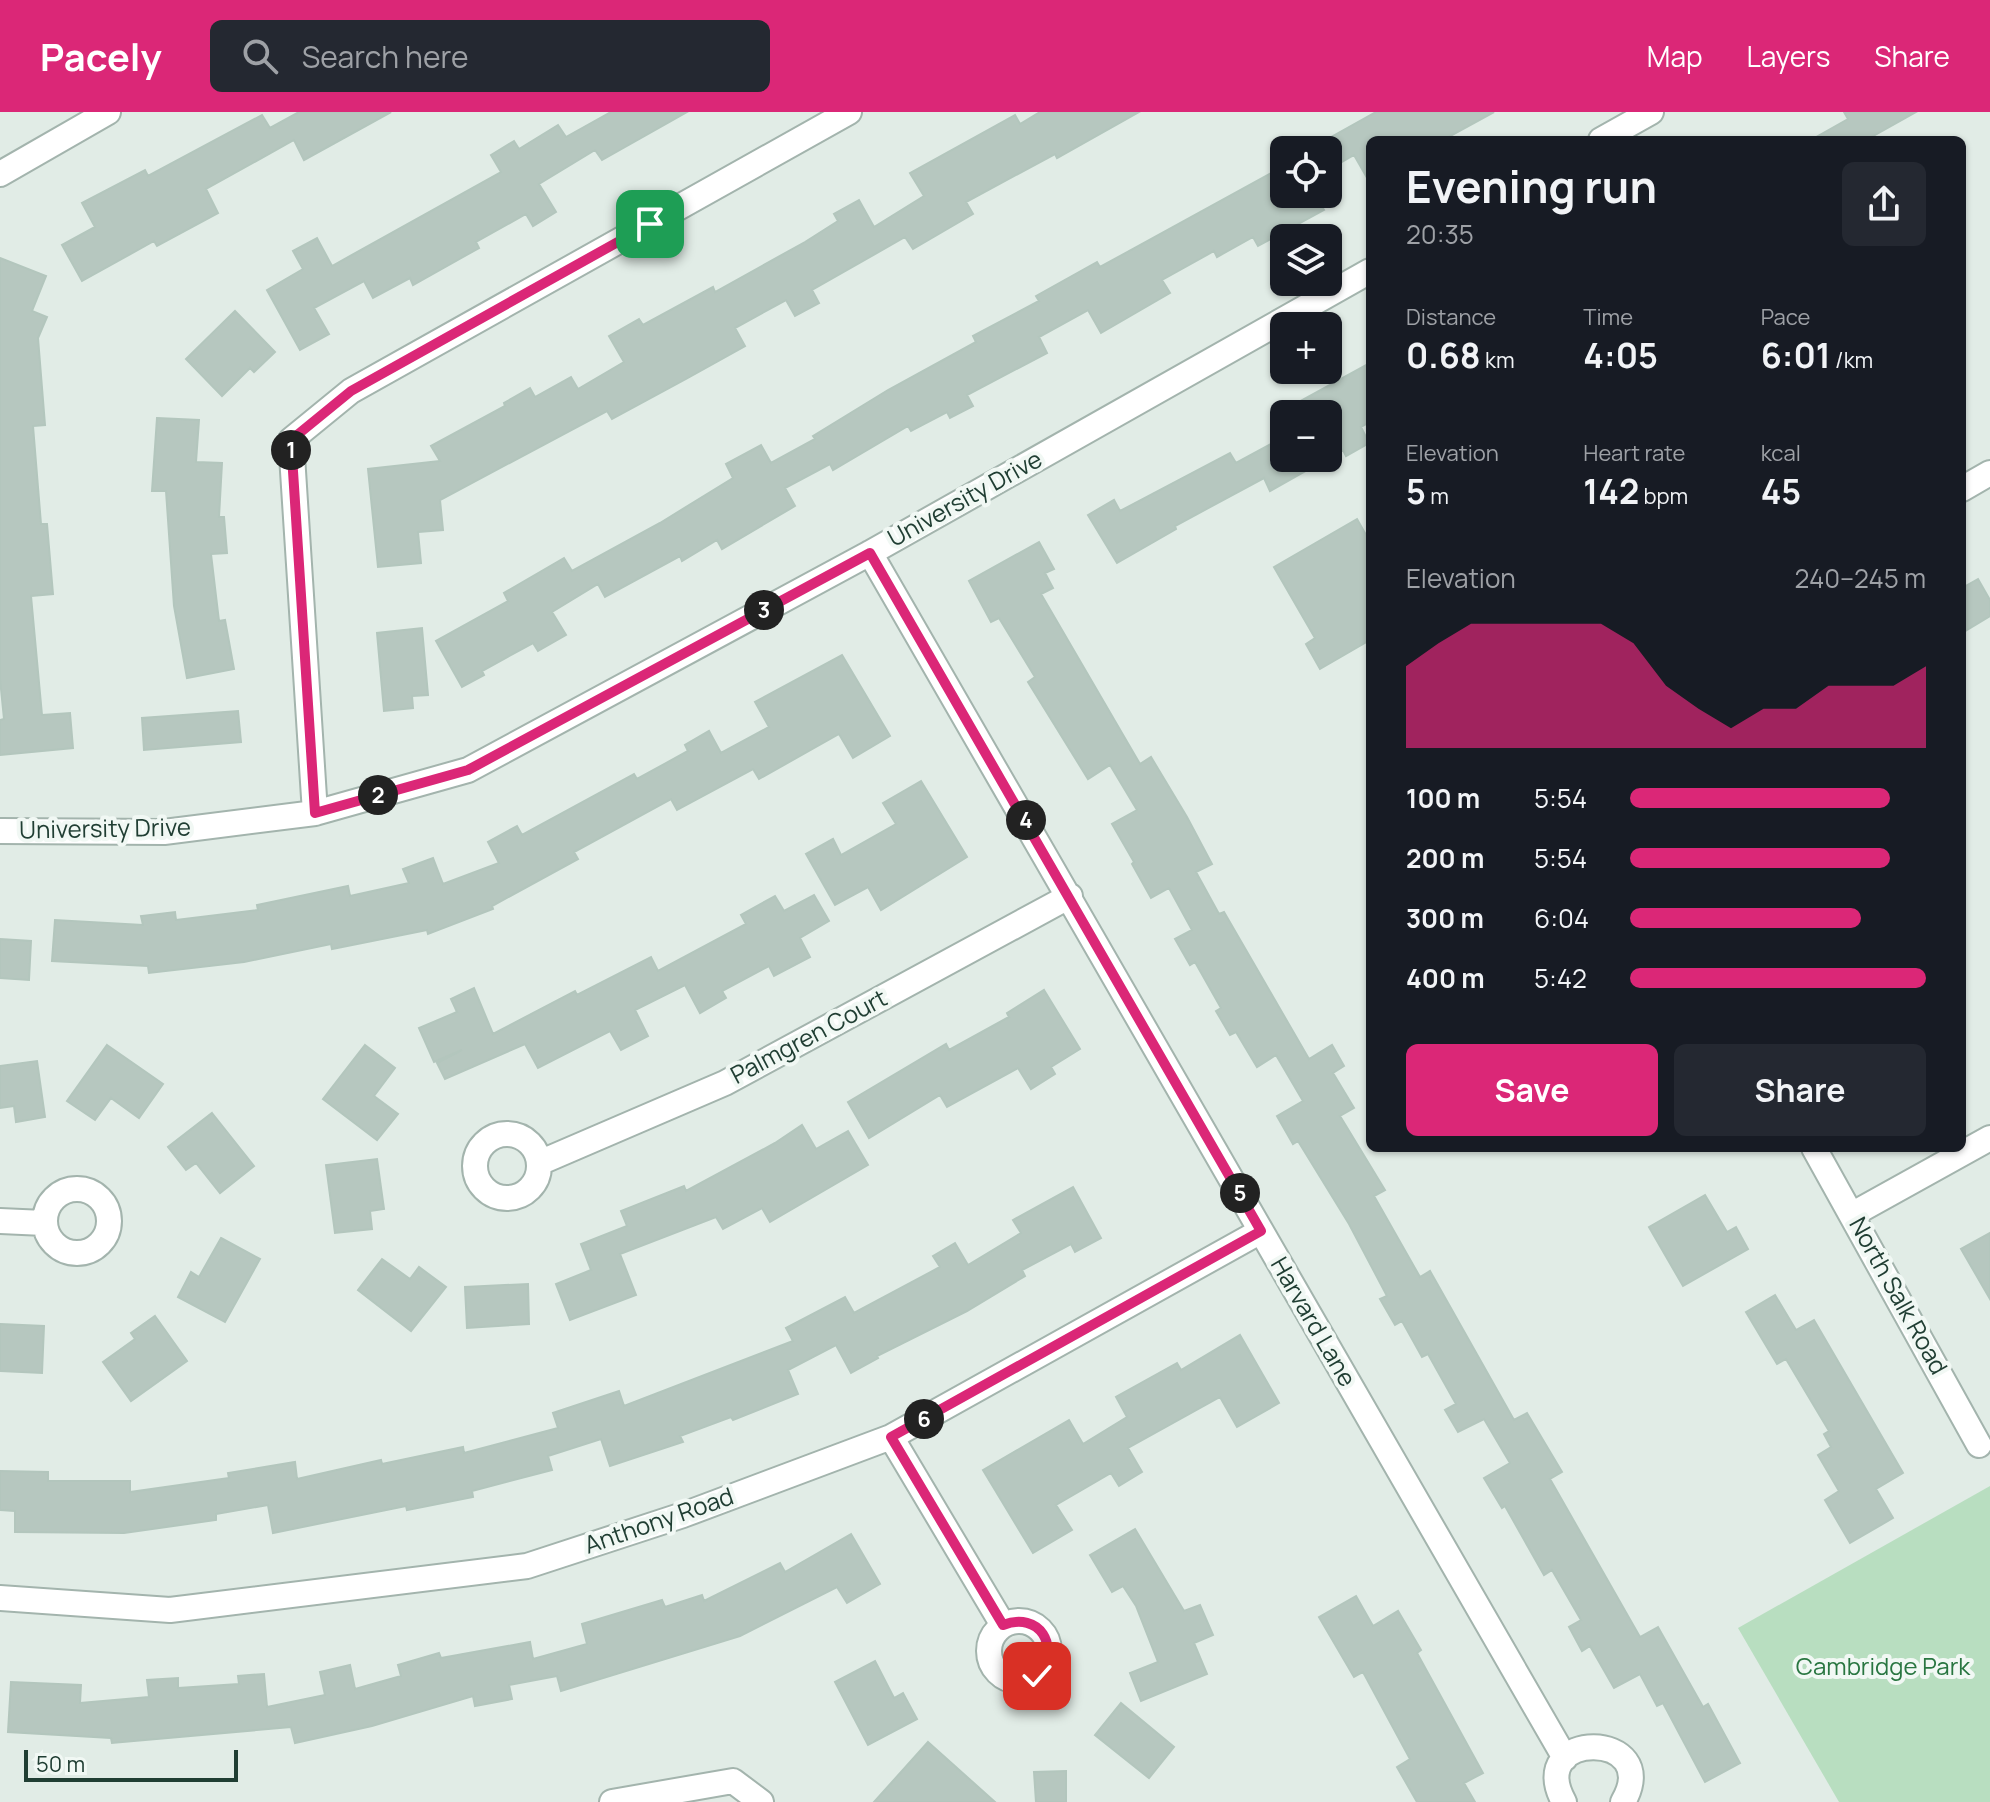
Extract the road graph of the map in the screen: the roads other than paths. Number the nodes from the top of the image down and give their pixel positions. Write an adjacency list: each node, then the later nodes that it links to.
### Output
1 (108, 112): 5 (street)
2 (849, 112): 10 (street)
3 (1651, 112): 4 (street)
4 (1608, 136)
5 (0, 174)
6 (1366, 273): 9 (street, University Drive)
7 (1990, 473): 8 (street)
8 (1966, 487)
9 (870, 553): 10 (street, University Drive); 12 (street, Harvard Lane)
10 (315, 813): 11 (street, University Drive)
11 (0, 831)
12 (1070, 896): 17 (street, Palmgren Court); 21 (street, Harvard Lane)
13 (1990, 1138): 14 (street)
14 (1966, 1151)
15 (1816, 1152): 18 (street, North Salk Road)
16 (1965, 1152): 18 (street)
17 (539, 1163)
18 (1853, 1214): 23 (street, North Salk Road)
19 (0, 1221): 20 (street)
20 (44, 1223)
21 (1261, 1231): 22 (street, Anthony Road); 26 (street, Harvard Lane)
22 (891, 1437): 24 (street, Anthony Road); 25 (street)
23 (1979, 1445)
24 (0, 1598)
25 (1003, 1625)
26 (1565, 1758): 29 (street); 30 (street)
27 (612, 1802): 28 (street)
28 (761, 1802)
29 (1564, 1802)
30 (1623, 1802)

